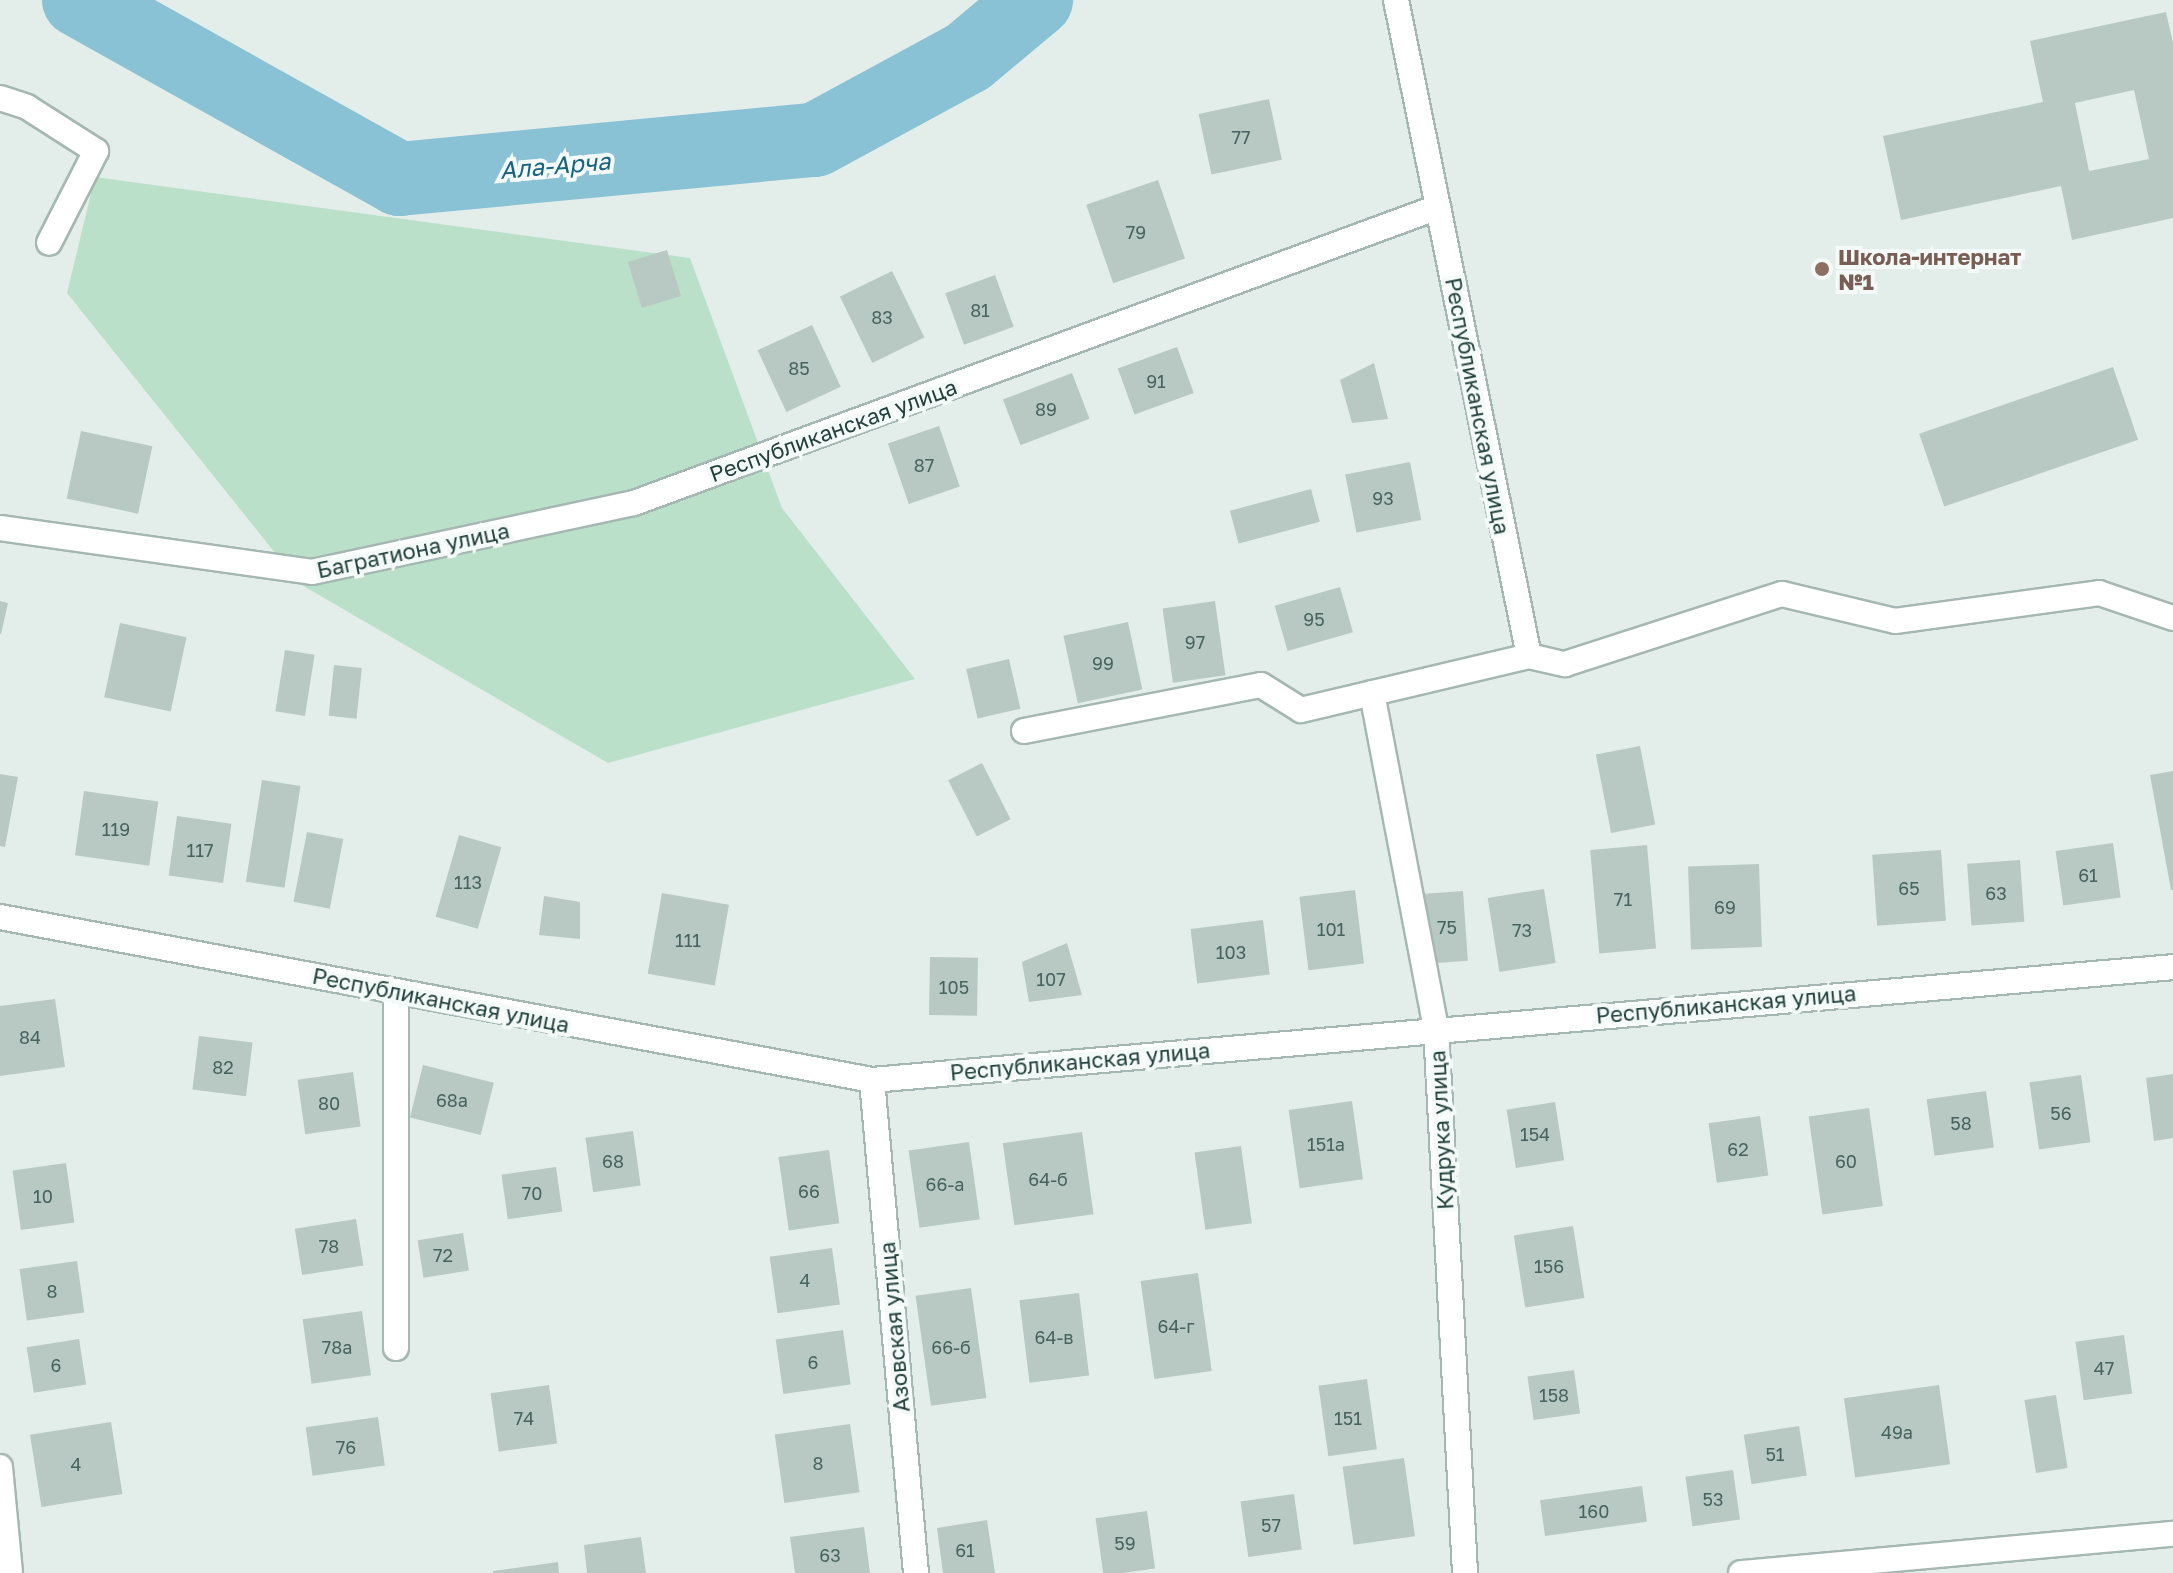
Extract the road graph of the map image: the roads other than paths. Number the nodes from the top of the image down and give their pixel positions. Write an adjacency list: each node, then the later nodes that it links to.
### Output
1 (1396, 0): 3 (street, Республиканская улица)
2 (0, 98): 4 (street)
3 (1438, 207): 5 (street, Республиканская улица); 8 (street, Республиканская улица)
4 (49, 243)
5 (634, 503): 6 (street, Багратиона улица)
6 (0, 528)
7 (2173, 618): 8 (street)
8 (1529, 656): 9 (street)
9 (1372, 693): 10 (street); 14 (street, Кудрука улица)
10 (1024, 731)
11 (0, 917): 13 (street, Республиканская улица)
12 (2173, 967): 14 (street, Республиканская улица)
13 (396, 991): 15 (street, Республиканская улица); 16 (street)
14 (1436, 1028): 15 (street, Республиканская улица); 21 (street, Кудрука улица)
15 (872, 1080): 20 (street, Азовская улица)
16 (396, 1348)
17 (0, 1467): 19 (street)
18 (2173, 1534): 22 (street)
19 (10, 1573)
20 (916, 1573)
21 (1465, 1573)
22 (1741, 1573)

